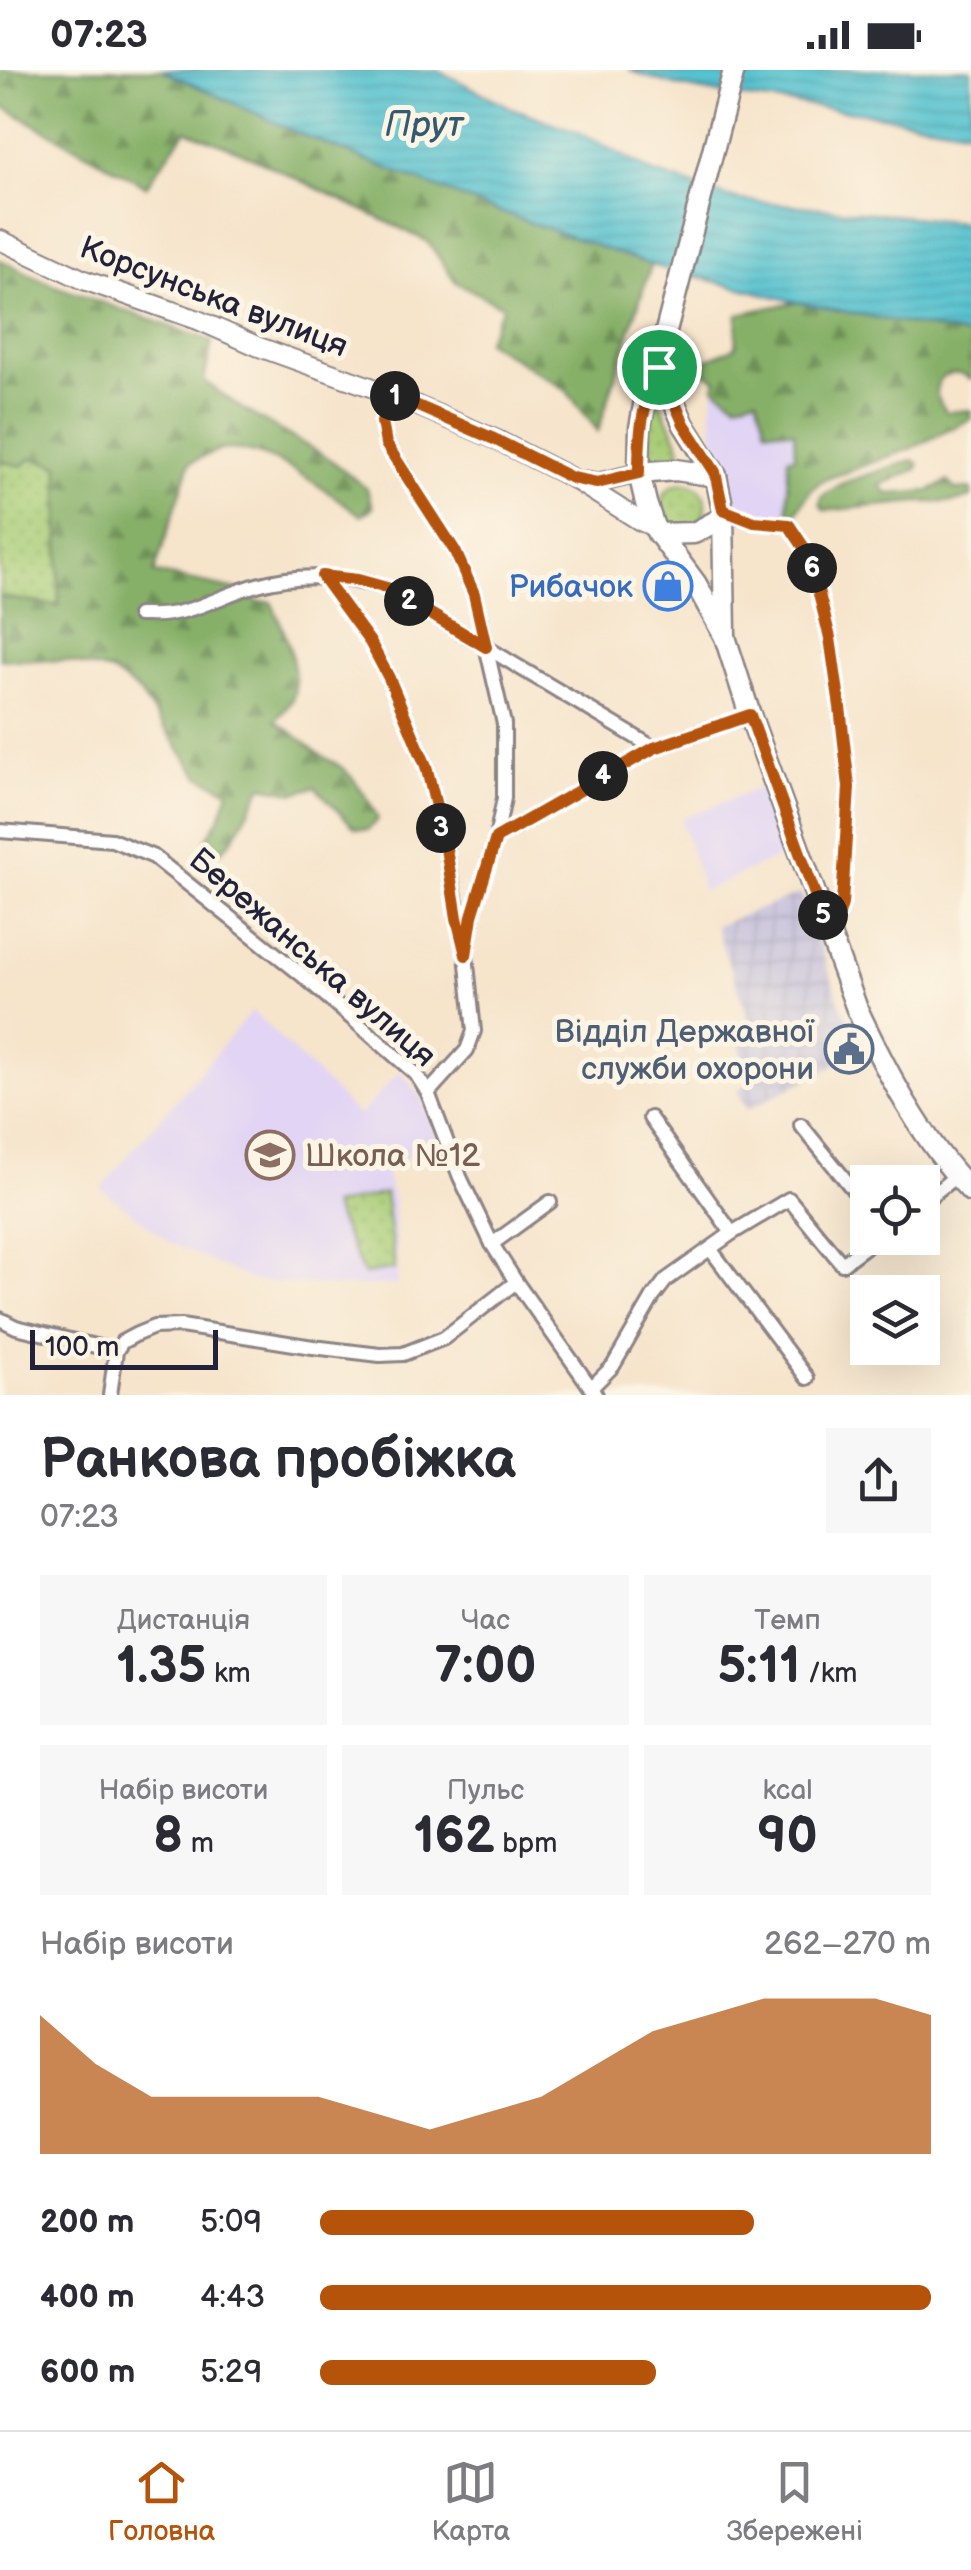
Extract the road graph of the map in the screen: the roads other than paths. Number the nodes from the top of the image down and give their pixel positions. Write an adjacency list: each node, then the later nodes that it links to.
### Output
1 (734, 70): 3 (main road)
2 (0, 240): 4 (main road, Корсунська вулиця)
3 (659, 367): 5 (main road); 6 (main road)
4 (390, 394): 7 (main road, Корсунська вулиця); 13 (street)
5 (639, 473): 6 (main road); 7 (main road, Корсунська вулиця); 9 (main road)
6 (716, 476): 8 (main road)
7 (572, 478): 9 (main road, Корсунська вулиця)
8 (722, 514): 9 (main road); 12 (main road); 18 (street)
9 (656, 530): 12 (main road)
10 (322, 576): 11 (street); 13 (street); 19 (street)
11 (138, 616)
12 (725, 637): 14 (main road)
13 (486, 647): 15 (street); 17 (street)
14 (750, 715): 15 (street); 18 (main road)
15 (654, 748): 17 (street)
16 (0, 831): 20 (street, Бережанська вулиця)
17 (496, 838): 19 (street)
18 (825, 922): 23 (main road)
19 (466, 955): 20 (street)
20 (428, 1092): 28 (street, Бережанська вулиця)
21 (650, 1118): 27 (street)
22 (801, 1125): 24 (street)
23 (964, 1184): 25 (street)
24 (850, 1186)
25 (940, 1195)
26 (550, 1202): 28 (street)
27 (732, 1234): 29 (street); 30 (street)
28 (492, 1244): 31 (street, Бережанська вулиця)
29 (711, 1250): 34 (street); 35 (street)
30 (854, 1255)
31 (516, 1282): 33 (street); 35 (street, Бережанська вулиця)
32 (0, 1319): 33 (street)
33 (116, 1351): 36 (street)
34 (807, 1378)
35 (593, 1391)
36 (110, 1395)

